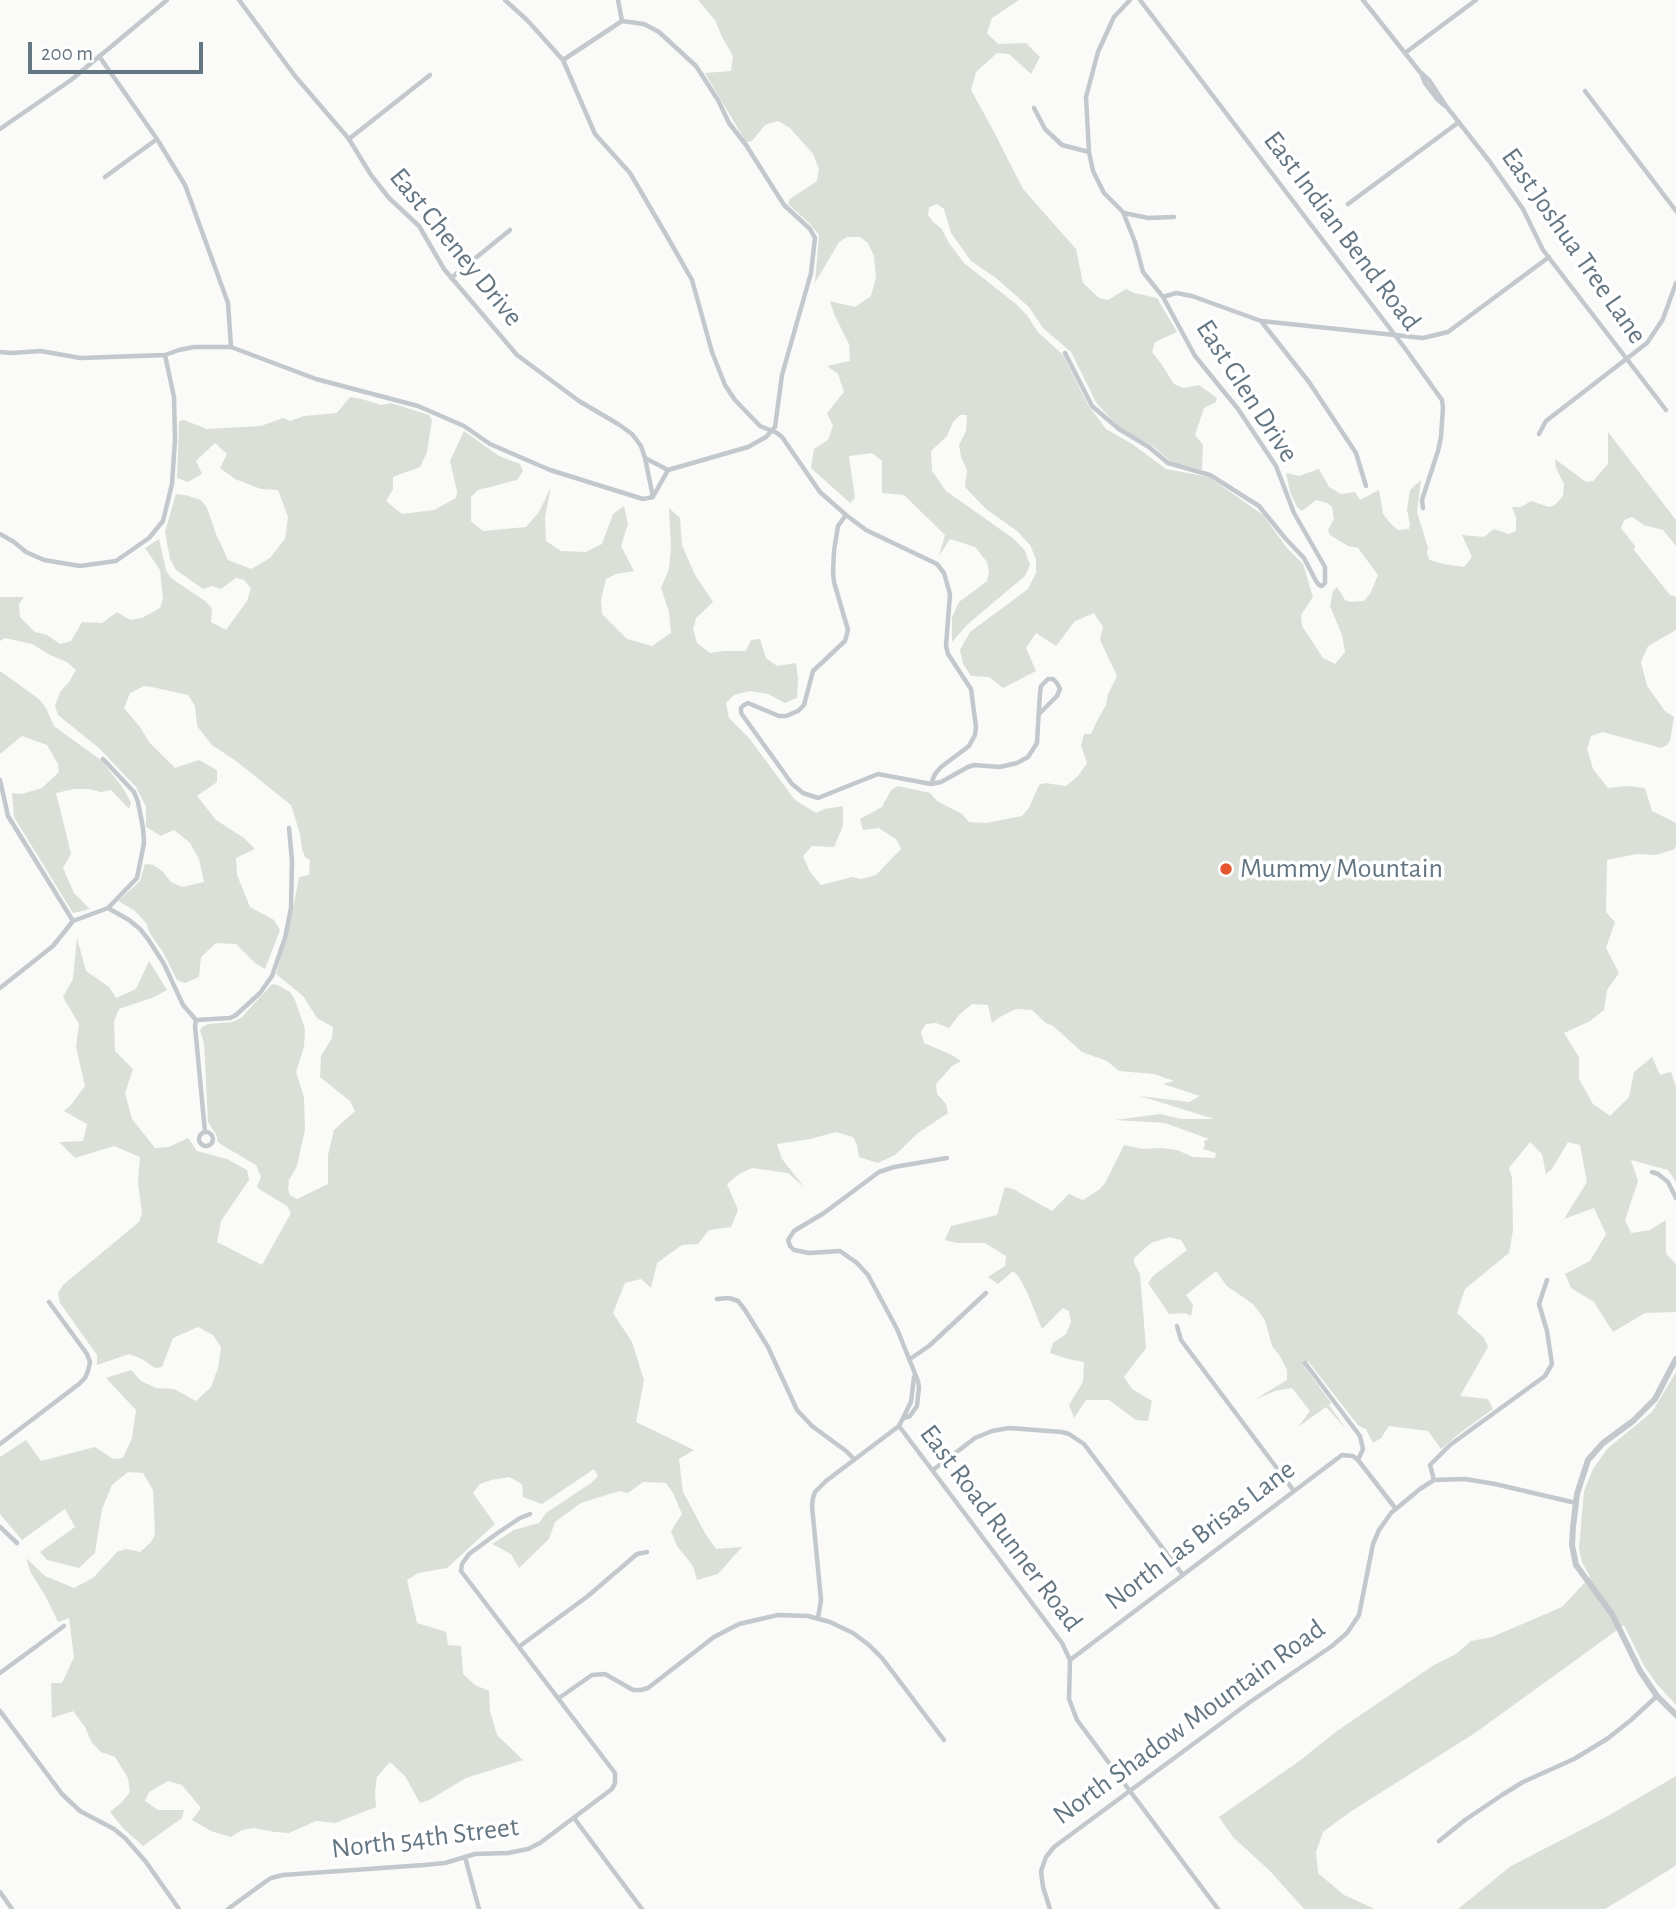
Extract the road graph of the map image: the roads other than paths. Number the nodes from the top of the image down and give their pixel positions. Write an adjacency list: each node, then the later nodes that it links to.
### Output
1 (167, 0): 11 (street)
2 (239, 0): 19 (street, East Cheney Drive)
3 (505, 0): 12 (street)
4 (618, 0): 9 (street)
5 (1130, 0): 20 (street, East Glen Drive)
6 (1140, 0): 32 (street, East Indian Bend Road)
7 (1363, 0): 10 (street, East Joshua Tree Lane)
8 (1476, 0): 10 (street)
9 (622, 22): 12 (street); 39 (street)
10 (1405, 53): 16 (street, East Joshua Tree Lane)
11 (99, 56): 17 (street); 18 (street)
12 (564, 60): 39 (street)
13 (430, 75): 19 (street)
14 (1586, 91): 23 (street)
15 (1034, 108): 20 (street)
16 (1459, 122): 22 (street); 27 (street, East Joshua Tree Lane)
17 (0, 129)
18 (157, 139): 21 (street); 33 (street)
19 (349, 139): 28 (street, East Cheney Drive)
20 (1089, 152): 24 (street, East Glen Drive)
21 (105, 177)
22 (1348, 204)
23 (1676, 211)
24 (1123, 212): 25 (street); 30 (street, East Glen Drive)
25 (1174, 217)
26 (510, 230): 28 (street)
27 (1549, 257): 32 (street); 37 (street, East Joshua Tree Lane)
28 (451, 278): 41 (street, East Cheney Drive)
29 (1676, 283): 37 (street)
30 (1163, 297): 31 (street); 35 (street, East Glen Drive)
31 (1261, 321): 32 (street); 43 (street)
32 (1394, 335): 45 (street, East Indian Bend Road)
33 (231, 347): 36 (street); 44 (street)
34 (0, 352): 36 (street)
35 (1065, 353)
36 (165, 355): 47 (street)
37 (1627, 359): 38 (street, East Joshua Tree Lane); 40 (street)
38 (1666, 410)
39 (772, 431): 42 (street); 46 (street)
40 (1539, 434)
41 (645, 458): 42 (street); 44 (street, East Cheney Drive)
42 (668, 470): 44 (street)
43 (1366, 486)
44 (653, 497)
45 (1423, 508)
46 (846, 514): 51 (street); 51 (street)
47 (0, 534)
48 (1039, 714): 48 (street); 51 (street)
49 (103, 759): 53 (street)
50 (0, 780): 54 (street)
51 (931, 784)
52 (289, 828): 56 (street)
53 (108, 908): 54 (street); 56 (street)
54 (73, 921): 55 (street)
55 (0, 988)
56 (196, 1020): 57 (street)
57 (205, 1132)
58 (947, 1158): 66 (street, East Road Runner Road)
59 (1652, 1172): 60 (street)
60 (1676, 1198)
61 (1547, 1280): 74 (street)
62 (986, 1293): 66 (street)
63 (717, 1299): 71 (street)
64 (49, 1302): 70 (street)
65 (1177, 1326): 75 (street)
66 (910, 1359): 69 (street, East Road Runner Road)
67 (1676, 1359): 76 (street)
68 (1306, 1363): 72 (street)
69 (899, 1426): 71 (street); 73 (street, East Road Runner Road)
70 (0, 1444)
71 (853, 1459): 83 (street)
72 (1359, 1460): 75 (street, North Las Brisas Lane); 77 (street)
73 (933, 1470): 82 (street); 86 (street, East Road Runner Road)
74 (1434, 1480): 76 (street); 77 (street, North Shadow Mountain Road)
75 (1294, 1491): 82 (street, North Las Brisas Lane)
76 (1576, 1503): 88 (street)
77 (1395, 1509): 93 (street, North Shadow Mountain Road)
78 (530, 1514): 85 (street)
79 (0, 1527): 80 (street)
80 (17, 1542)
81 (646, 1552): 85 (street)
82 (1183, 1575): 86 (street, North Las Brisas Lane)
83 (818, 1618): 89 (street); 92 (street)
84 (64, 1626): 87 (street)
85 (520, 1646): 89 (street)
86 (1070, 1660): 93 (street, East Road Runner Road)
87 (0, 1673)
88 (1657, 1696): 91 (street); 95 (street)
89 (559, 1698): 94 (street, North 54th Street)
90 (0, 1711): 99 (street)
91 (1676, 1715)
92 (944, 1740)
93 (1130, 1791): 103 (street, North Shadow Mountain Road); 104 (street, East Road Runner Road)
94 (574, 1818): 96 (street, North 54th Street); 102 (street)
95 (1439, 1841)
96 (465, 1857): 100 (street, North 54th Street); 101 (street)
97 (0, 1892): 98 (street)
98 (12, 1909)
99 (179, 1909)
100 (228, 1909)
101 (479, 1909)
102 (642, 1909)
103 (1050, 1909)
104 (1218, 1909)

